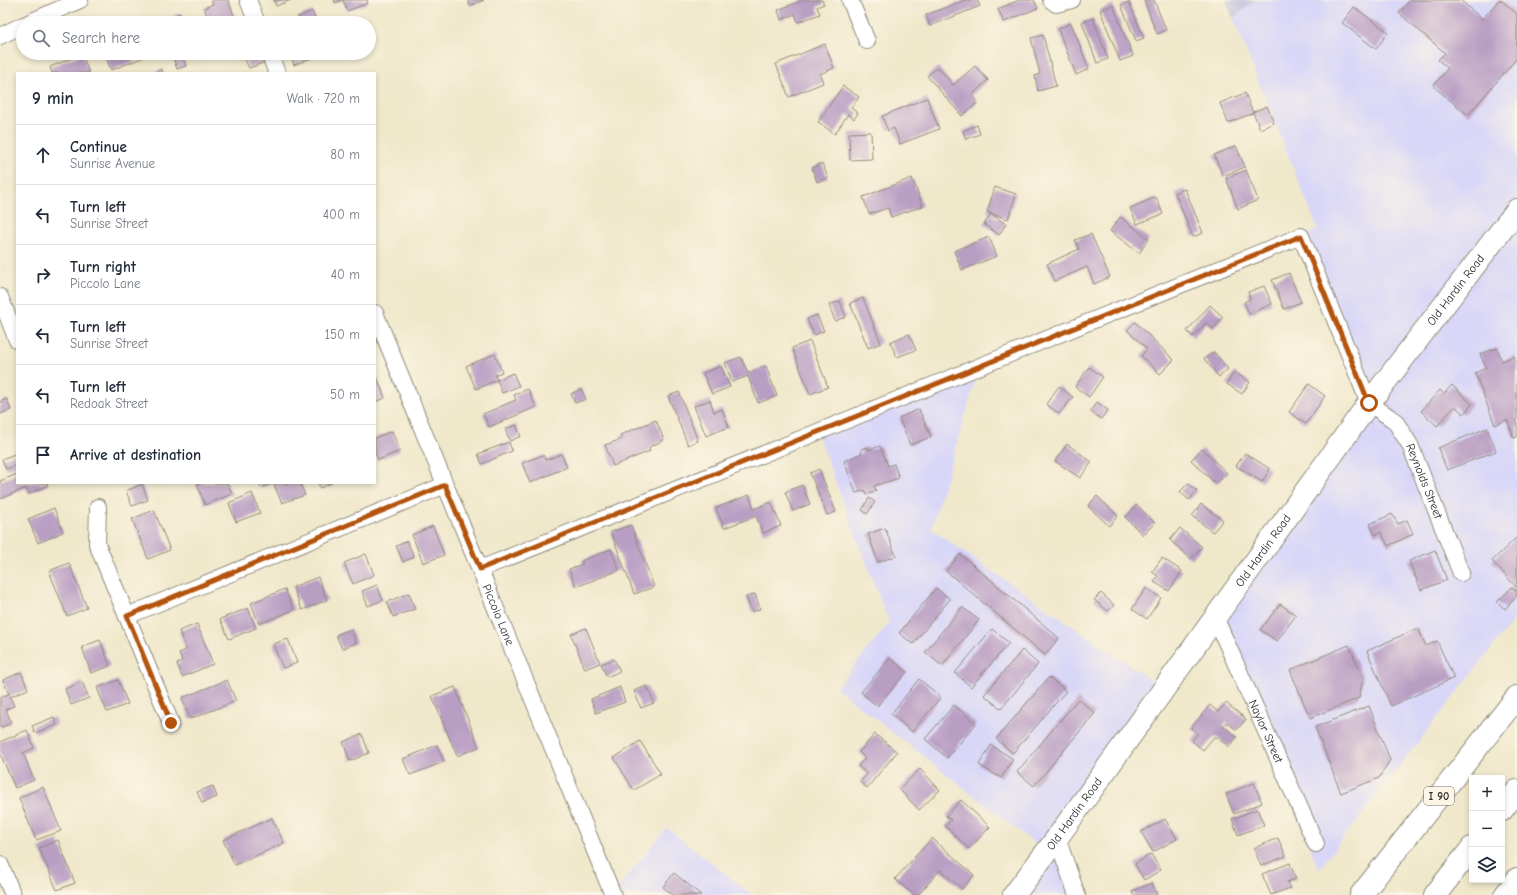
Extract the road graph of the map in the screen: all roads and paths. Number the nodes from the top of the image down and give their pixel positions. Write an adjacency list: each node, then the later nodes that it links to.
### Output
1 (80, 0): 6 (street)
2 (248, 0): 7 (street)
3 (850, 0): 10 (street)
4 (1051, 0): 5 (street)
5 (1072, 0)
6 (44, 16)
7 (254, 16)
8 (16, 28): 9 (street)
9 (0, 36)
10 (867, 41)
11 (272, 60): 12 (street)
12 (277, 72)
13 (1517, 210): 17 (main road, Old Hardin Road)
14 (0, 297): 16 (street)
15 (376, 315): 18 (street, Piccolo Lane)
16 (16, 337)
17 (1369, 403): 20 (street); 21 (street, Reynolds Street); 23 (main road, Old Hardin Road)
18 (445, 485): 20 (street, Piccolo Lane); 22 (street)
19 (98, 507): 22 (street)
20 (480, 569): 34 (street, Piccolo Lane)
21 (1461, 572)
22 (127, 616): 25 (street)
23 (1215, 617): 28 (main road, Old Hardin Road); 29 (street, Naylor Street)
24 (1517, 697): 37 (main road, I 90)
25 (171, 723)
26 (1517, 791): 27 (main road)
27 (1505, 806)
28 (1057, 838): 35 (main road, Old Hardin Road); 36 (street)
29 (1316, 844)
30 (1469, 852): 38 (main road)
31 (0, 864): 33 (street)
32 (1517, 878): 39 (street)
33 (13, 895)
34 (612, 895)
35 (1014, 895)
36 (1077, 895)
37 (1361, 895)
38 (1435, 895)
39 (1504, 895)

